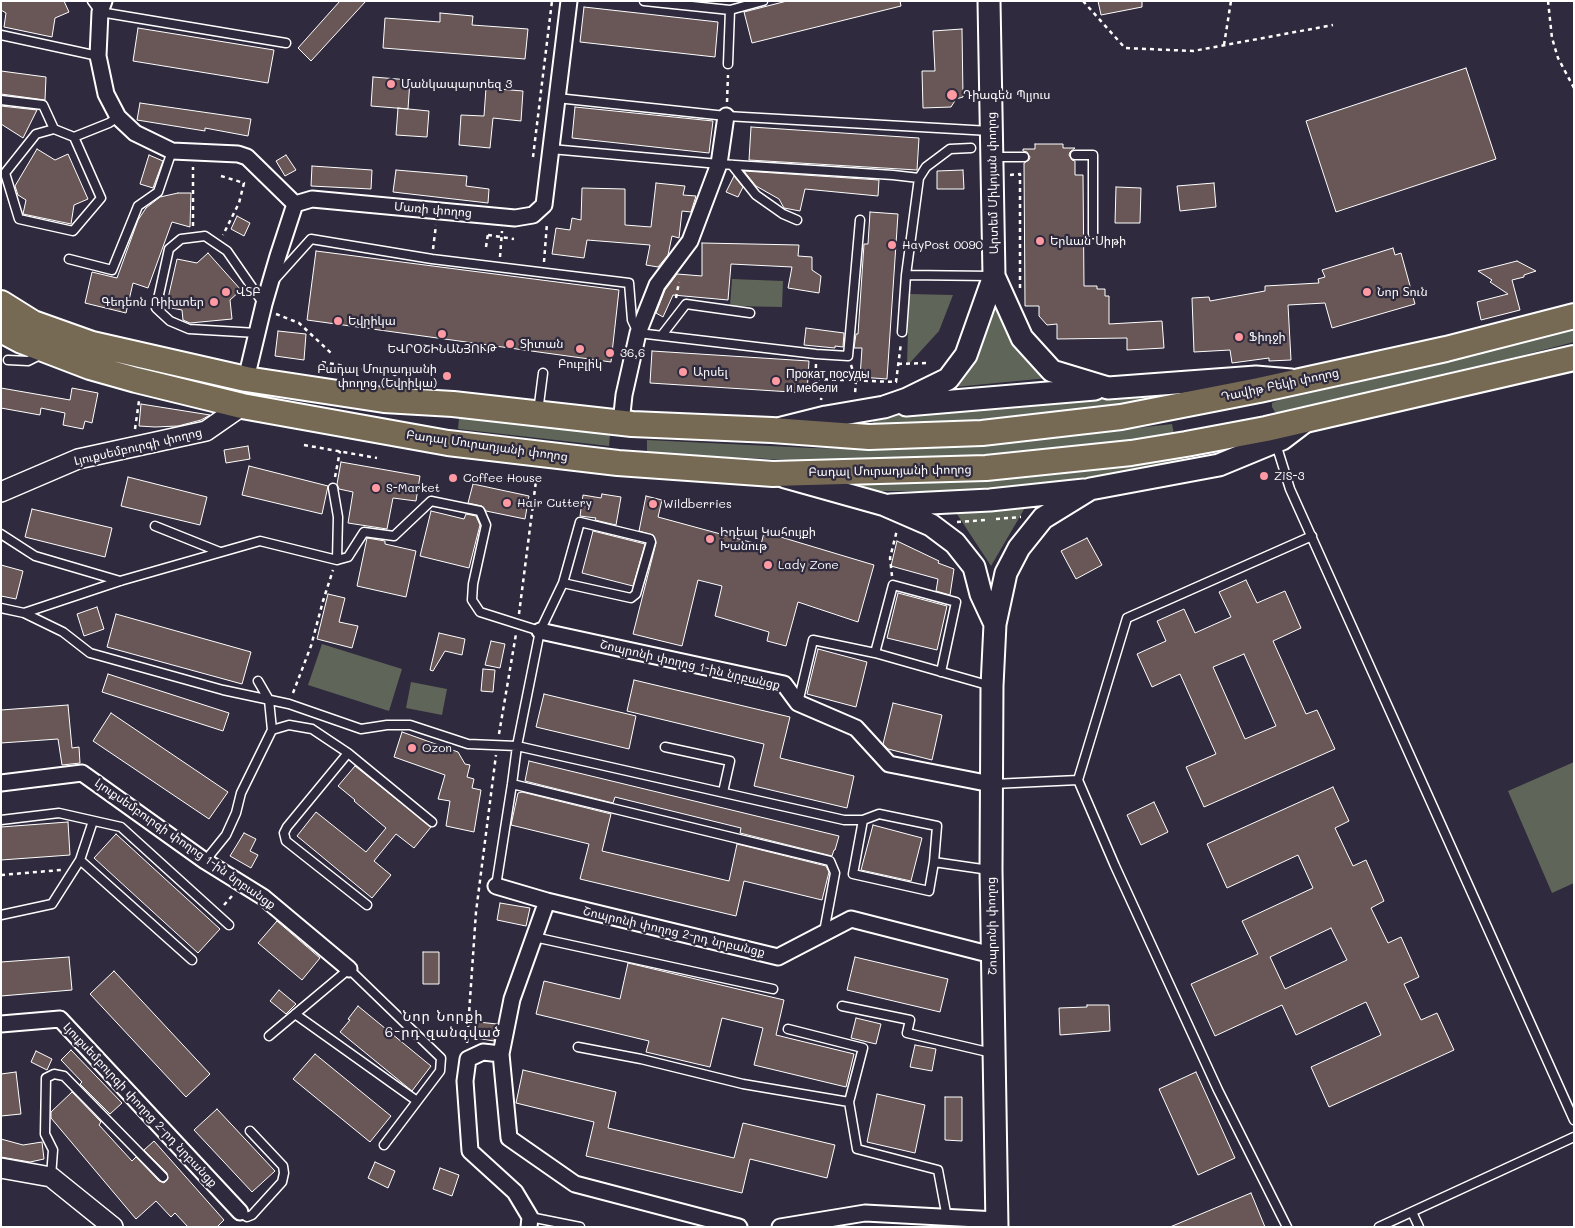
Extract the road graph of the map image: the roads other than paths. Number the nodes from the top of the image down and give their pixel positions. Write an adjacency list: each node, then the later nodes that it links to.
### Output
1 (569, 1): 11 (street, Մառի փողոց)
2 (644, 1): 6 (lane)
3 (763, 1): 6 (lane)
4 (990, 1): 16 (main road, Արտեմ Միկոյան փողոց)
5 (98, 5): 8 (lane); 9 (street)
6 (730, 10): 10 (lane)
7 (1, 35): 9 (lane)
8 (286, 43)
9 (98, 56): 14 (street)
10 (728, 64)
11 (557, 98): 13 (lane); 18 (street, Մառի փողոց)
12 (1, 100): 15 (lane)
13 (726, 116): 16 (lane); 24 (street)
14 (118, 117): 17 (lane); 20 (street)
15 (54, 129): 17 (lane); 17 (lane)
16 (992, 131): 22 (main road, Արտեմ Միկոյան փողոց)
17 (74, 137)
18 (551, 148): 24 (lane); 26 (street, Մառի փողոց)
19 (971, 148): 25 (lane)
20 (172, 151): 26 (street); 30 (lane)
21 (1075, 155): 29 (lane)
22 (992, 157): 23 (lane); 32 (main road, Արտեմ Միկոյան փողոց)
23 (1024, 157)
24 (725, 164): 25 (lane); 27 (lane); 41 (street)
25 (919, 178): 31 (lane)
26 (295, 204): 33 (street)
27 (797, 220)
28 (860, 220): 42 (lane)
29 (1093, 234)
30 (69, 259)
31 (906, 275): 32 (lane); 39 (lane)
32 (994, 276): 49 (main road, Արտեմ Միկոյան փողոց); 53 (main road, Արտեմ Միկոյան փողոց)
33 (271, 283): 35 (street); 41 (lane)
34 (1, 303): 47 (main road)
35 (264, 307): 40 (street); 40 (lane)
36 (750, 313): 42 (lane)
37 (1574, 316): 48 (main road, Դավիթ Բեկի փողոց)
38 (1, 330): 43 (main road, Բադալ Մուրադյանի փողոց)
39 (902, 332)
40 (257, 333): 47 (street)
41 (638, 333): 42 (lane); 55 (street)
42 (662, 335)
43 (49, 351): 45 (lane); 52 (main road, Բադալ Մուրադյանի փողոց)
44 (1574, 358): 57 (main road)
45 (8, 360)
46 (543, 373): 54 (lane)
47 (246, 379): 51 (main road)
48 (1301, 381): 49 (main road, Արտեմ Միկոյան փողոց); 50 (main road, Դավիթ Բեկի փողոց)
49 (1108, 388): 53 (main road)
50 (1259, 390): 56 (main road, Դավիթ Բեկի փողոց); 57 (main road)
51 (453, 404): 54 (main road); 58 (main road)
52 (242, 406): 58 (main road, Բադալ Մուրադյանի փողոց); 63 (street, Լյուքսեմբուրգի փողոց)
53 (884, 407): 56 (main road, Արտեմ Միկոյան փողոց)
54 (538, 414): 55 (main road)
55 (621, 423): 56 (main road); 59 (main road)
56 (772, 430)
57 (1271, 435): 60 (main road, Բադալ Մուրադյանի փողոց); 62 (main road); 67 (lane)
58 (448, 443): 59 (main road, Բադալ Մուրադյանի փողոց)
59 (618, 463): 60 (main road, Բադալ Մուրադյանի փողոց)
60 (773, 474): 64 (main road)
61 (332, 488): 69 (lane)
62 (1090, 489): 64 (main road); 74 (main road, Շոպրոնի փողոց)
63 (1, 492)
64 (885, 505): 74 (main road)
65 (155, 526): 68 (lane)
66 (1, 534): 70 (lane)
67 (1312, 536): 86 (lane); 120 (lane)
68 (220, 552): 69 (lane); 70 (lane)
69 (337, 560): 75 (lane)
70 (120, 581): 73 (lane)
71 (563, 583): 71 (lane); 75 (lane)
72 (1, 608): 73 (lane)
73 (24, 613): 80 (lane)
74 (995, 624): 79 (main road, Շոպրոնի փողոց)
75 (540, 631): 81 (street, Շոպրոնի փողոց 1-ին նրբանցք); 83 (lane)
76 (875, 653): 77 (lane); 77 (lane); 81 (lane)
77 (941, 672): 79 (lane)
78 (258, 681): 80 (lane)
79 (992, 686): 89 (main road, Շոպրոնի փողոց)
80 (269, 700): 82 (lane); 83 (lane)
81 (798, 702): 89 (street, Շոպրոնի փողոց 1-ին նրբանցք)
82 (272, 730): 85 (lane); 96 (lane)
83 (517, 746): 88 (lane); 90 (lane)
84 (665, 747): 90 (lane)
85 (348, 753): 94 (lane); 101 (lane)
86 (1078, 780): 89 (lane); 136 (lane)
87 (1, 783): 96 (street, Լյուքսեմբուրգի փողոց 1-ին նրբանցք)
88 (512, 784): 99 (lane); 104 (lane)
89 (991, 784): 98 (main road, Շոպրոնի փողոց)
90 (723, 792): 92 (lane)
91 (1, 820): 93 (lane)
92 (863, 820): 97 (lane); 97 (lane)
93 (93, 821): 95 (lane); 103 (lane)
94 (432, 822)
95 (80, 860): 102 (lane); 107 (lane)
96 (205, 861): 108 (street, Լյուքսեմբուրգի փողոց 1-ին նրբանցք)
97 (934, 862): 98 (lane)
98 (991, 870): 106 (main road, Շոպրոնի փողոց)
99 (496, 886): 100 (street, Շոպրոնի փողոց 2-րդ նրբանցք)
100 (547, 901): 104 (street, Շոպրոնի փողոց 2-րդ նրբանցք); 105 (street)
101 (367, 905)
102 (1, 915)
103 (230, 925)
104 (824, 932): 106 (street, Շոպրոնի փողոց 2-րդ նրբանցք)
105 (534, 937): 109 (lane); 116 (street)
106 (992, 955): 117 (main road, Շոպրոնի փողոց)
107 (192, 960)
108 (349, 969): 111 (lane); 118 (lane)
109 (772, 989)
110 (842, 1006): 117 (lane)
111 (295, 1014): 114 (lane); 118 (lane)
112 (1, 1024): 127 (street, Լյուքսեմբուրգի փողոց 2-րդ նրբանցք)
113 (788, 1029): 119 (lane)
114 (269, 1036)
115 (578, 1046): 119 (lane)
116 (502, 1054): 130 (street); 134 (street)
117 (994, 1054): 131 (main road, Շոպրոնի փողոց)
118 (417, 1101): 123 (lane)
119 (849, 1102): 129 (lane)
120 (1574, 1120)
121 (250, 1131): 127 (lane)
122 (1574, 1137): 128 (lane)
123 (384, 1145)
124 (1, 1168): 125 (street)
125 (51, 1177): 126 (lane); 132 (street)
126 (163, 1177)
127 (240, 1212)
128 (1412, 1212): 137 (lane); 138 (lane)
129 (947, 1218): 131 (street); 135 (street)
130 (530, 1222): 133 (lane)
131 (997, 1223)
132 (113, 1227)
133 (580, 1227)
134 (739, 1227)
135 (780, 1227)
136 (1287, 1227)
137 (1379, 1227)
138 (1419, 1227)

